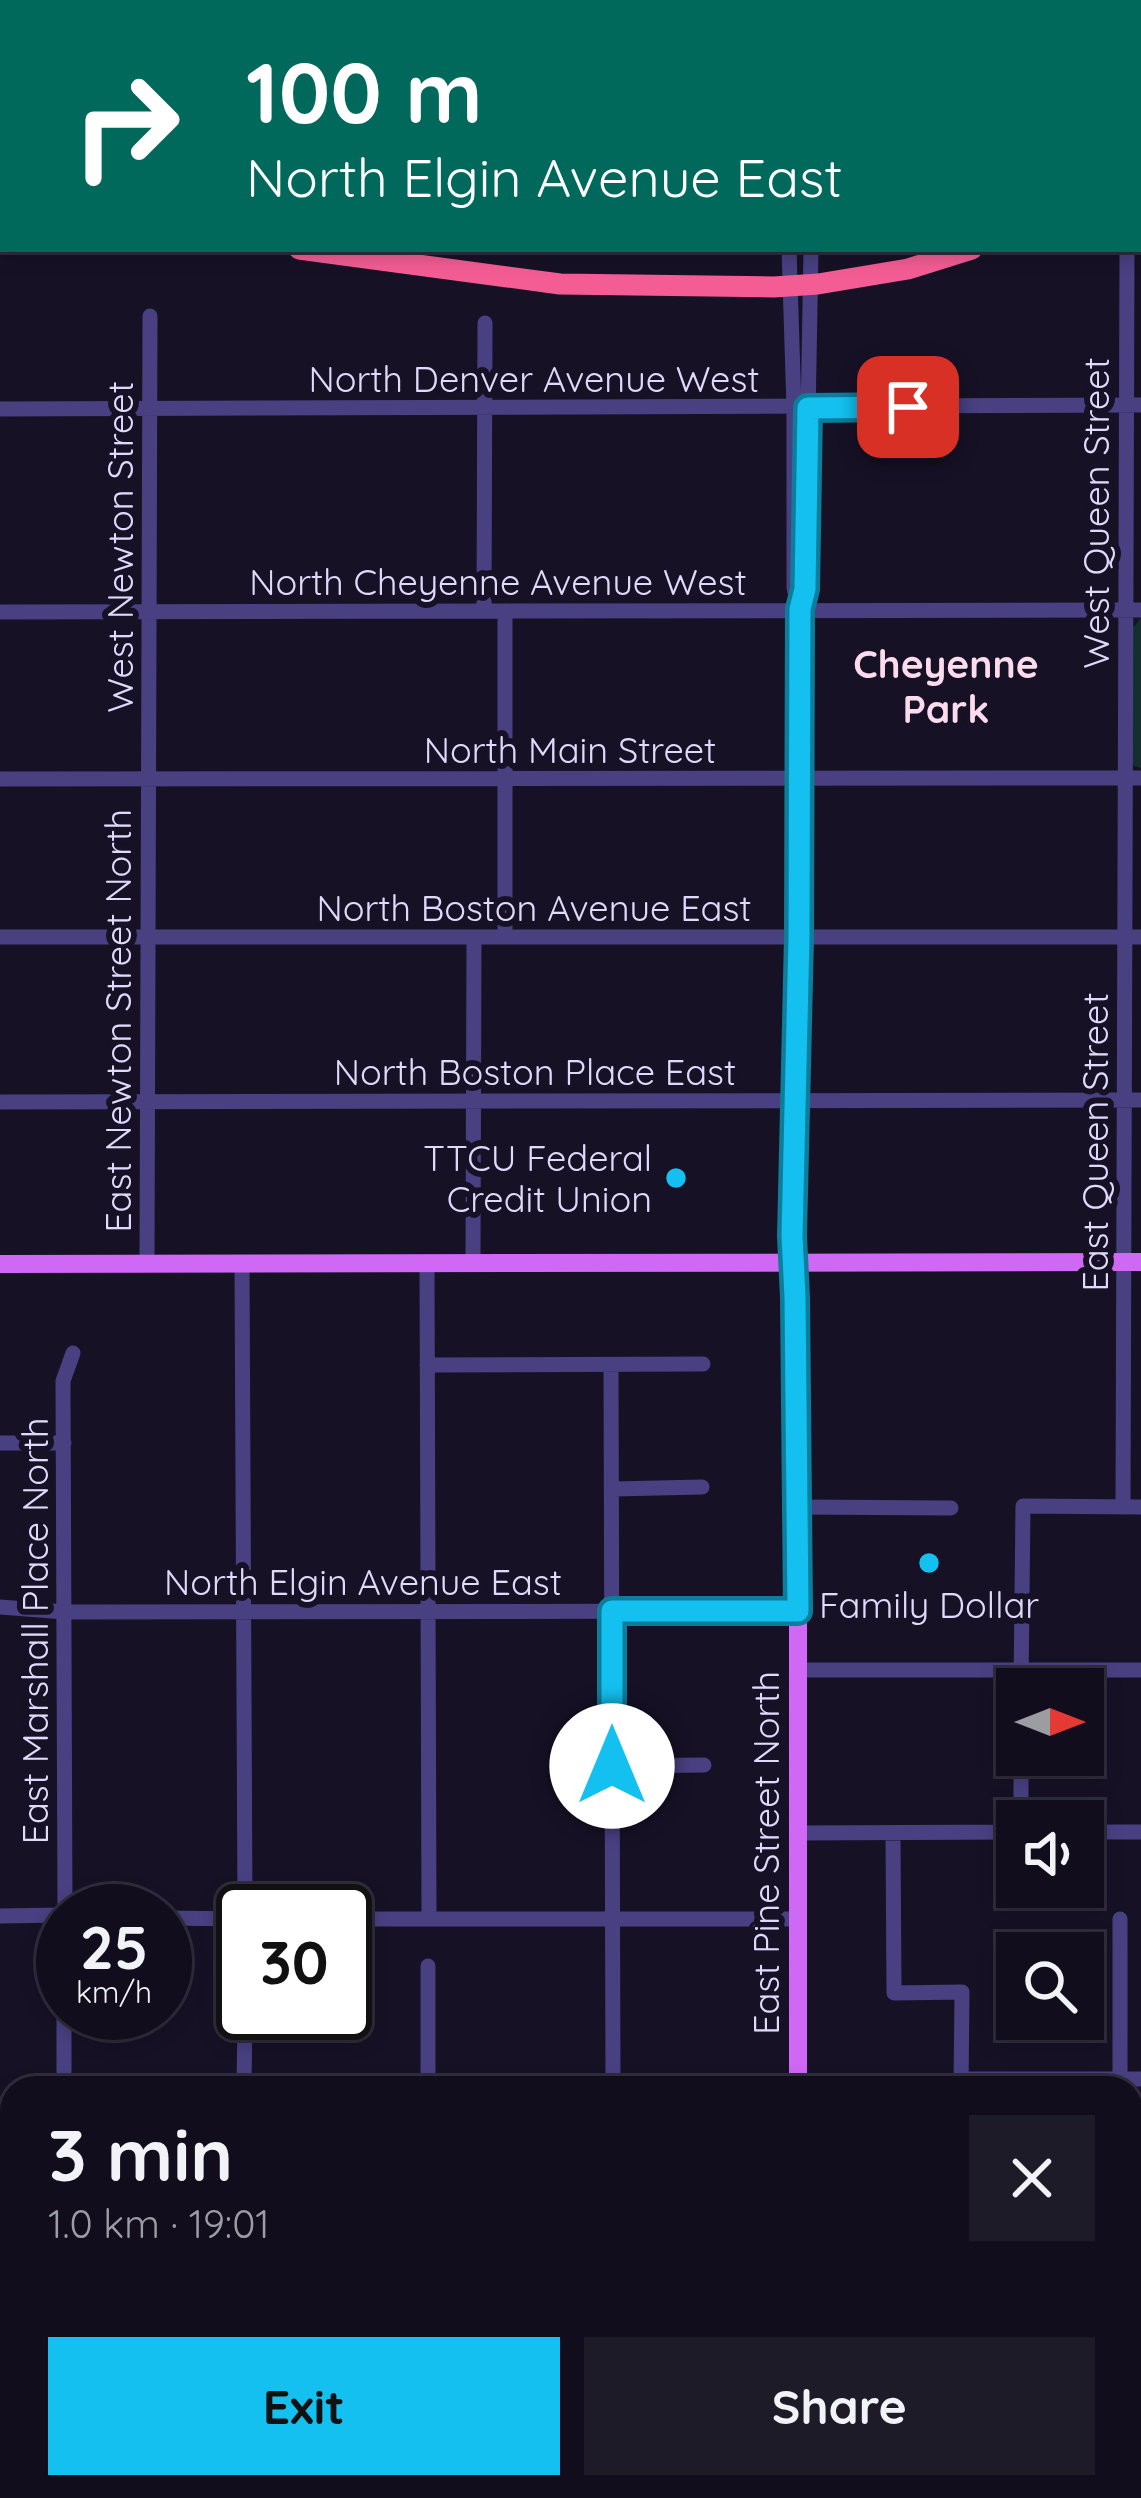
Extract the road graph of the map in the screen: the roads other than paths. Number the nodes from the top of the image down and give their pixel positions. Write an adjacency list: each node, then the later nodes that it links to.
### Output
1 (320, 252): 6 (highway)
2 (790, 252): 6 (street, East Pine Street North)
3 (810, 252): 6 (street, East Pine Street North)
4 (962, 252): 6 (highway)
5 (1127, 252): 9 (street, West Queen Street)
6 (800, 286): 11 (street, East Pine Street North)
7 (150, 316): 13 (street, West Newton Street)
8 (485, 323): 10 (street)
9 (1134, 406): 11 (street, North Denver Avenue West); 16 (street, West Queen Street)
10 (484, 408): 11 (street, North Denver Avenue West); 13 (street, North Denver Avenue West); 15 (street)
11 (801, 408): 14 (street, East Pine Street North)
12 (0, 410): 13 (street, North Denver Avenue West)
13 (148, 410): 19 (street, West Newton Street)
14 (800, 609): 16 (street, North Cheyenne Avenue West); 17 (street, North Cheyenne Avenue West); 20 (street, East Pine Street North)
15 (484, 610): 17 (street, North Cheyenne Avenue West); 19 (street, North Cheyenne Avenue West)
16 (1132, 610): 21 (street, West Queen Street)
17 (505, 611): 24 (street)
18 (0, 612): 19 (street, North Cheyenne Avenue West)
19 (148, 612): 23 (street, West Newton Street)
20 (799, 778): 21 (street, North Main Street); 24 (street, North Main Street); 29 (street, East Pine Street North)
21 (1133, 778): 30 (street, East Queen Street)
22 (0, 779): 23 (street, North Main Street)
23 (148, 779): 24 (street, North Main Street); 26 (street, East Newton Street North)
24 (506, 779): 28 (street)
25 (0, 937): 26 (street, North Boston Avenue East)
26 (148, 937): 27 (street, North Boston Avenue East); 31 (street, East Newton Street North)
27 (474, 937): 28 (street, North Boston Avenue East); 32 (street)
28 (505, 937): 29 (street, North Boston Avenue East)
29 (799, 937): 30 (street, North Boston Avenue East); 33 (street, East Pine Street North)
30 (1133, 937): 34 (street, East Queen Street)
31 (148, 1100): 32 (street, North Boston Place East); 35 (street, North Boston Place East); 40 (street, East Newton Street North)
32 (473, 1100): 33 (street, North Boston Place East); 38 (street)
33 (794, 1100): 34 (street, North Boston Place East); 36 (street, East Pine Street North)
34 (1133, 1100): 37 (street, East Queen Street)
35 (0, 1102)
36 (794, 1262): 37 (main road); 38 (main road); 51 (main road, East Pine Street North)
37 (1132, 1262): 52 (street, East Queen Street)
38 (473, 1263): 42 (main road)
39 (0, 1264): 40 (main road)
40 (147, 1264): 41 (main road)
41 (242, 1264): 42 (main road); 56 (street)
42 (427, 1264): 45 (street)
43 (73, 1353): 48 (street, East Marshall Place North)
44 (704, 1364): 46 (street)
45 (427, 1365): 46 (street); 55 (street)
46 (611, 1365): 50 (street)
47 (0, 1443): 48 (street)
48 (64, 1443): 59 (street, East Marshall Place North)
49 (702, 1487): 50 (street)
50 (612, 1489): 57 (street)
51 (797, 1507): 53 (street); 58 (main road, East Pine Street North)
52 (1132, 1507): 60 (street)
53 (951, 1508)
54 (0, 1607): 59 (street, North Elgin Avenue East)
55 (428, 1610): 56 (street, North Elgin Avenue East); 57 (street, North Elgin Avenue East); 77 (street)
56 (242, 1611): 59 (street, North Elgin Avenue East); 73 (street)
57 (612, 1611): 58 (street, North Elgin Avenue East); 66 (street)
58 (798, 1611): 62 (main road, East Pine Street North)
59 (64, 1612): 72 (street, East Marshall Place North)
60 (1021, 1668)
61 (996, 1669): 62 (street)
62 (798, 1670): 70 (main road, East Pine Street North)
63 (1104, 1670): 64 (street)
64 (1141, 1670)
65 (704, 1765): 66 (street)
66 (612, 1766): 80 (street)
67 (996, 1832): 71 (street)
68 (1104, 1832): 69 (street)
69 (1141, 1832)
70 (798, 1833): 71 (street); 78 (main road, East Pine Street North)
71 (893, 1833): 89 (street)
72 (64, 1884)
73 (244, 1884)
74 (36, 1914): 75 (street)
75 (0, 1916)
76 (372, 1919): 77 (street)
77 (429, 1919): 80 (street)
78 (798, 1919): 80 (street); 88 (main road, East Pine Street North)
79 (1120, 1919): 90 (street)
80 (612, 1920): 87 (street)
81 (428, 1966): 86 (street)
82 (64, 2040): 84 (street)
83 (244, 2040): 85 (street)
84 (64, 2076)
85 (244, 2076)
86 (428, 2076)
87 (613, 2076)
88 (798, 2076)
89 (961, 2076)
90 (1120, 2076)

